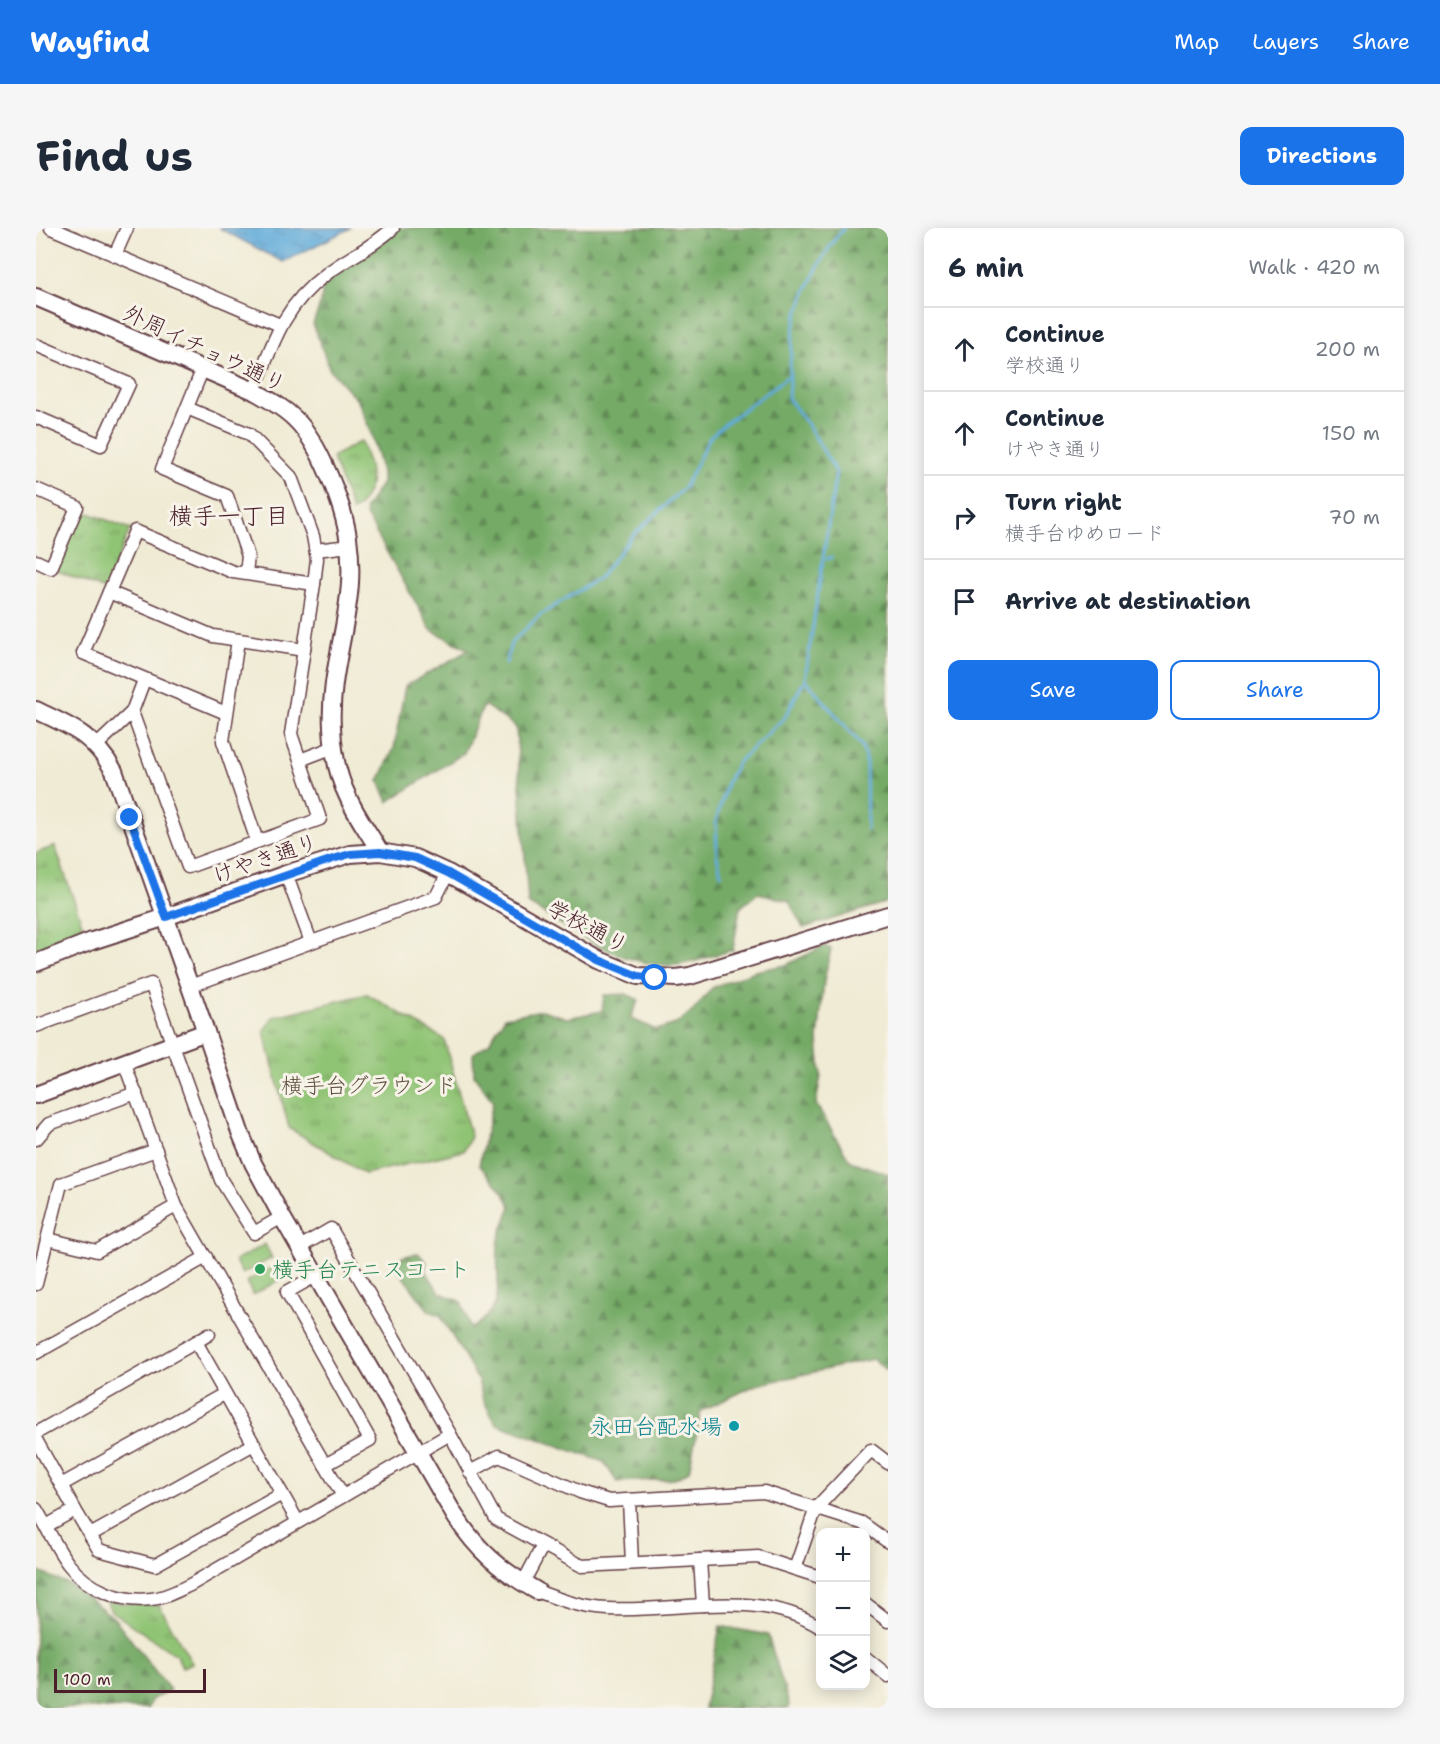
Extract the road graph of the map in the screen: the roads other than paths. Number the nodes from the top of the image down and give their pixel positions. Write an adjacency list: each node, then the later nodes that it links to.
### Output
1 (51, 228): 4 (street)
2 (127, 228): 4 (street)
3 (393, 228): 6 (street)
4 (115, 255): 6 (street)
5 (36, 297): 8 (street, 外周イチョウ通り)
6 (280, 326): 9 (street)
7 (36, 345): 11 (street)
8 (203, 368): 9 (street, 外周イチョウ通り); 10 (street)
9 (254, 391): 13 (street, 外周イチョウ通り)
10 (187, 408): 14 (street); 16 (street)
11 (36, 417)
12 (36, 489): 15 (street)
13 (350, 546): 14 (street); 26 (street, 外周イチョウ通り)
14 (316, 550): 17 (street)
15 (36, 561)
16 (246, 573): 17 (street); 18 (street)
17 (314, 584): 20 (street)
18 (109, 592): 19 (street); 21 (street)
19 (238, 640): 20 (street); 24 (street)
20 (304, 650): 27 (street)
21 (144, 680): 23 (street); 24 (street)
22 (36, 710): 25 (street)
23 (132, 712): 25 (street); 28 (street)
24 (226, 713): 28 (street)
25 (97, 745): 33 (street)
26 (334, 747): 27 (street); 29 (street, 外周イチョウ通り)
27 (300, 760): 28 (street)
28 (257, 842)
29 (380, 852): 30 (street, 学校通り); 31 (street, けやき通り)
30 (448, 873): 32 (street, 学校通り); 34 (street)
31 (286, 874): 33 (street, けやき通り); 34 (street)
32 (888, 915)
33 (166, 917): 35 (street, けやき通り); 36 (street)
34 (311, 942): 36 (street)
35 (36, 963)
36 (190, 986): 38 (street)
37 (36, 1026): 39 (street)
38 (206, 1032): 39 (street); 46 (street)
39 (173, 1044): 40 (street); 46 (street)
40 (124, 1062): 41 (street); 42 (street)
41 (136, 1093): 43 (street); 44 (street)
42 (36, 1095)
43 (36, 1139)
44 (156, 1150): 45 (street); 47 (street)
45 (177, 1206): 47 (street); 49 (street)
46 (282, 1217): 48 (street)
47 (48, 1239): 51 (street)
48 (300, 1247): 50 (street); 58 (street)
49 (206, 1257): 55 (street); 63 (street)
50 (317, 1275): 61 (street); 63 (street)
51 (36, 1284)
52 (209, 1334): 54 (street)
53 (36, 1338): 55 (street)
54 (196, 1342): 56 (street); 57 (street)
55 (39, 1352)
56 (224, 1394): 60 (street); 65 (street)
57 (36, 1433)
58 (450, 1434): 61 (street); 64 (street)
59 (36, 1440): 65 (street)
60 (254, 1444): 66 (street); 74 (street)
61 (418, 1453): 67 (street); 81 (street)
62 (888, 1463): 69 (street)
63 (325, 1465): 67 (street)
64 (470, 1472): 68 (street); 76 (street)
65 (61, 1485): 71 (street)
66 (282, 1494): 72 (street); 74 (street)
67 (343, 1496): 72 (street)
68 (629, 1500): 69 (street); 78 (street)
69 (816, 1508): 75 (street); 79 (street)
70 (36, 1509): 73 (street)
71 (75, 1510): 73 (street); 74 (street)
72 (298, 1522): 73 (street)
73 (46, 1526)
74 (90, 1535)
75 (888, 1542)
76 (543, 1545): 78 (street); 81 (street)
77 (700, 1560): 78 (street); 79 (street); 82 (street)
78 (632, 1563)
79 (795, 1569): 80 (street)
80 (816, 1575)
81 (530, 1587): 82 (street)
82 (703, 1605): 85 (street)
83 (870, 1607): 84 (street)
84 (888, 1621)
85 (816, 1624)
86 (870, 1661): 87 (street)
87 (888, 1676)

